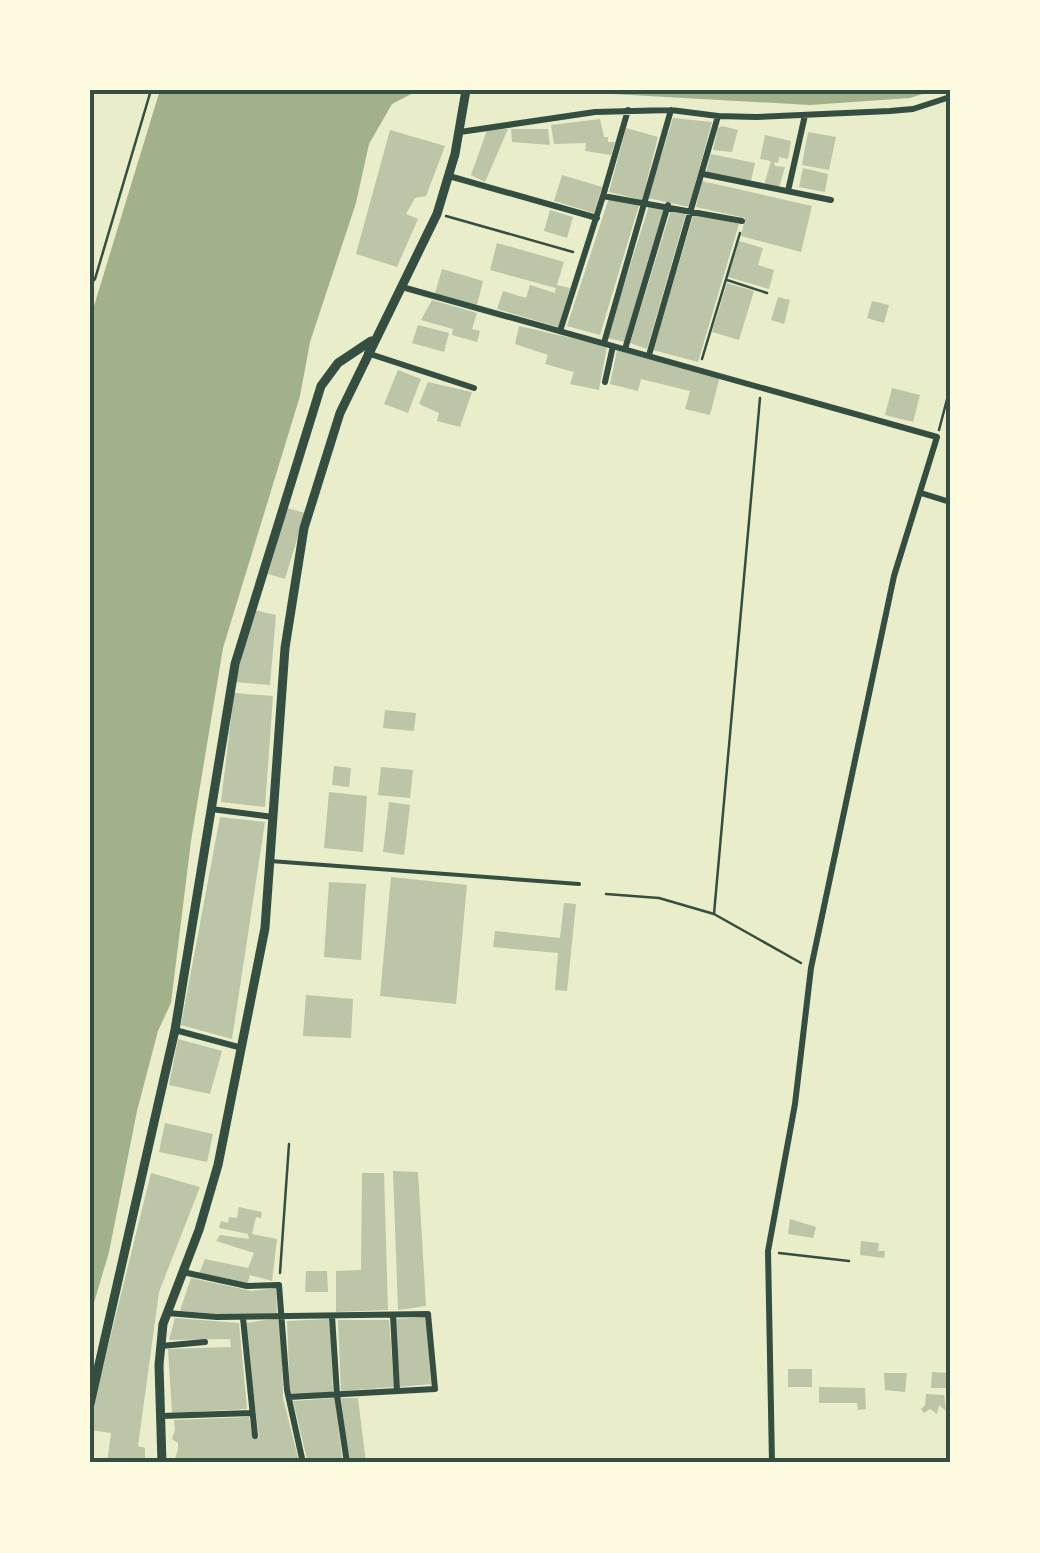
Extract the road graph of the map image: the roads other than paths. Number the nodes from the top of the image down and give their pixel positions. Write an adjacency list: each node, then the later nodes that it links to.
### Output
1 (466, 90): 7 (main road)
2 (950, 97): 5 (street)
3 (628, 110): 4 (street); 7 (street); 11 (street)
4 (670, 110): 6 (street); 13 (street)
5 (806, 114): 6 (street); 10 (street)
6 (718, 116): 8 (street)
7 (460, 132): 9 (main road)
8 (703, 174): 10 (street); 15 (street)
9 (449, 176): 16 (street); 18 (main road)
10 (788, 191): 12 (street)
11 (603, 196): 13 (street); 16 (street)
12 (831, 200)
13 (646, 202): 14 (street); 21 (street)
14 (668, 205): 15 (street); 23 (street)
15 (692, 210): 17 (street); 25 (street)
16 (596, 218): 19 (street)
17 (742, 220)
18 (402, 287): 19 (street); 20 (main road)
19 (560, 331): 21 (street)
20 (374, 340): 24 (main road); 30 (main road)
21 (604, 343): 22 (street)
22 (613, 346): 23 (street); 26 (street)
23 (625, 349): 25 (street)
24 (367, 353): 27 (street); 31 (main road)
25 (649, 356): 28 (street)
26 (605, 382)
27 (474, 388)
28 (920, 493): 29 (street); 55 (street)
29 (950, 502)
30 (211, 809): 31 (street); 34 (main road)
31 (274, 817): 32 (main road)
32 (270, 861): 33 (lane); 35 (main road)
33 (579, 884)
34 (175, 1030): 35 (street); 47 (main road)
35 (242, 1048): 36 (main road)
36 (182, 1272): 37 (main road); 41 (street)
37 (166, 1313): 40 (street); 43 (main road)
38 (394, 1315): 39 (street); 44 (street); 44 (street)
39 (332, 1316): 41 (street); 45 (street)
40 (243, 1317): 41 (street); 48 (street)
41 (282, 1317): 46 (street)
42 (205, 1342): 43 (street)
43 (160, 1346): 49 (main road)
44 (397, 1391): 45 (street)
45 (337, 1394): 46 (street); 51 (street)
46 (288, 1397): 54 (street)
47 (90, 1404)
48 (252, 1413): 49 (street); 50 (street)
49 (161, 1416): 52 (main road)
50 (255, 1436)
51 (346, 1462): 54 (street)
52 (162, 1463)
53 (278, 1463): 54 (street)
54 (303, 1463)
55 (772, 1463)

